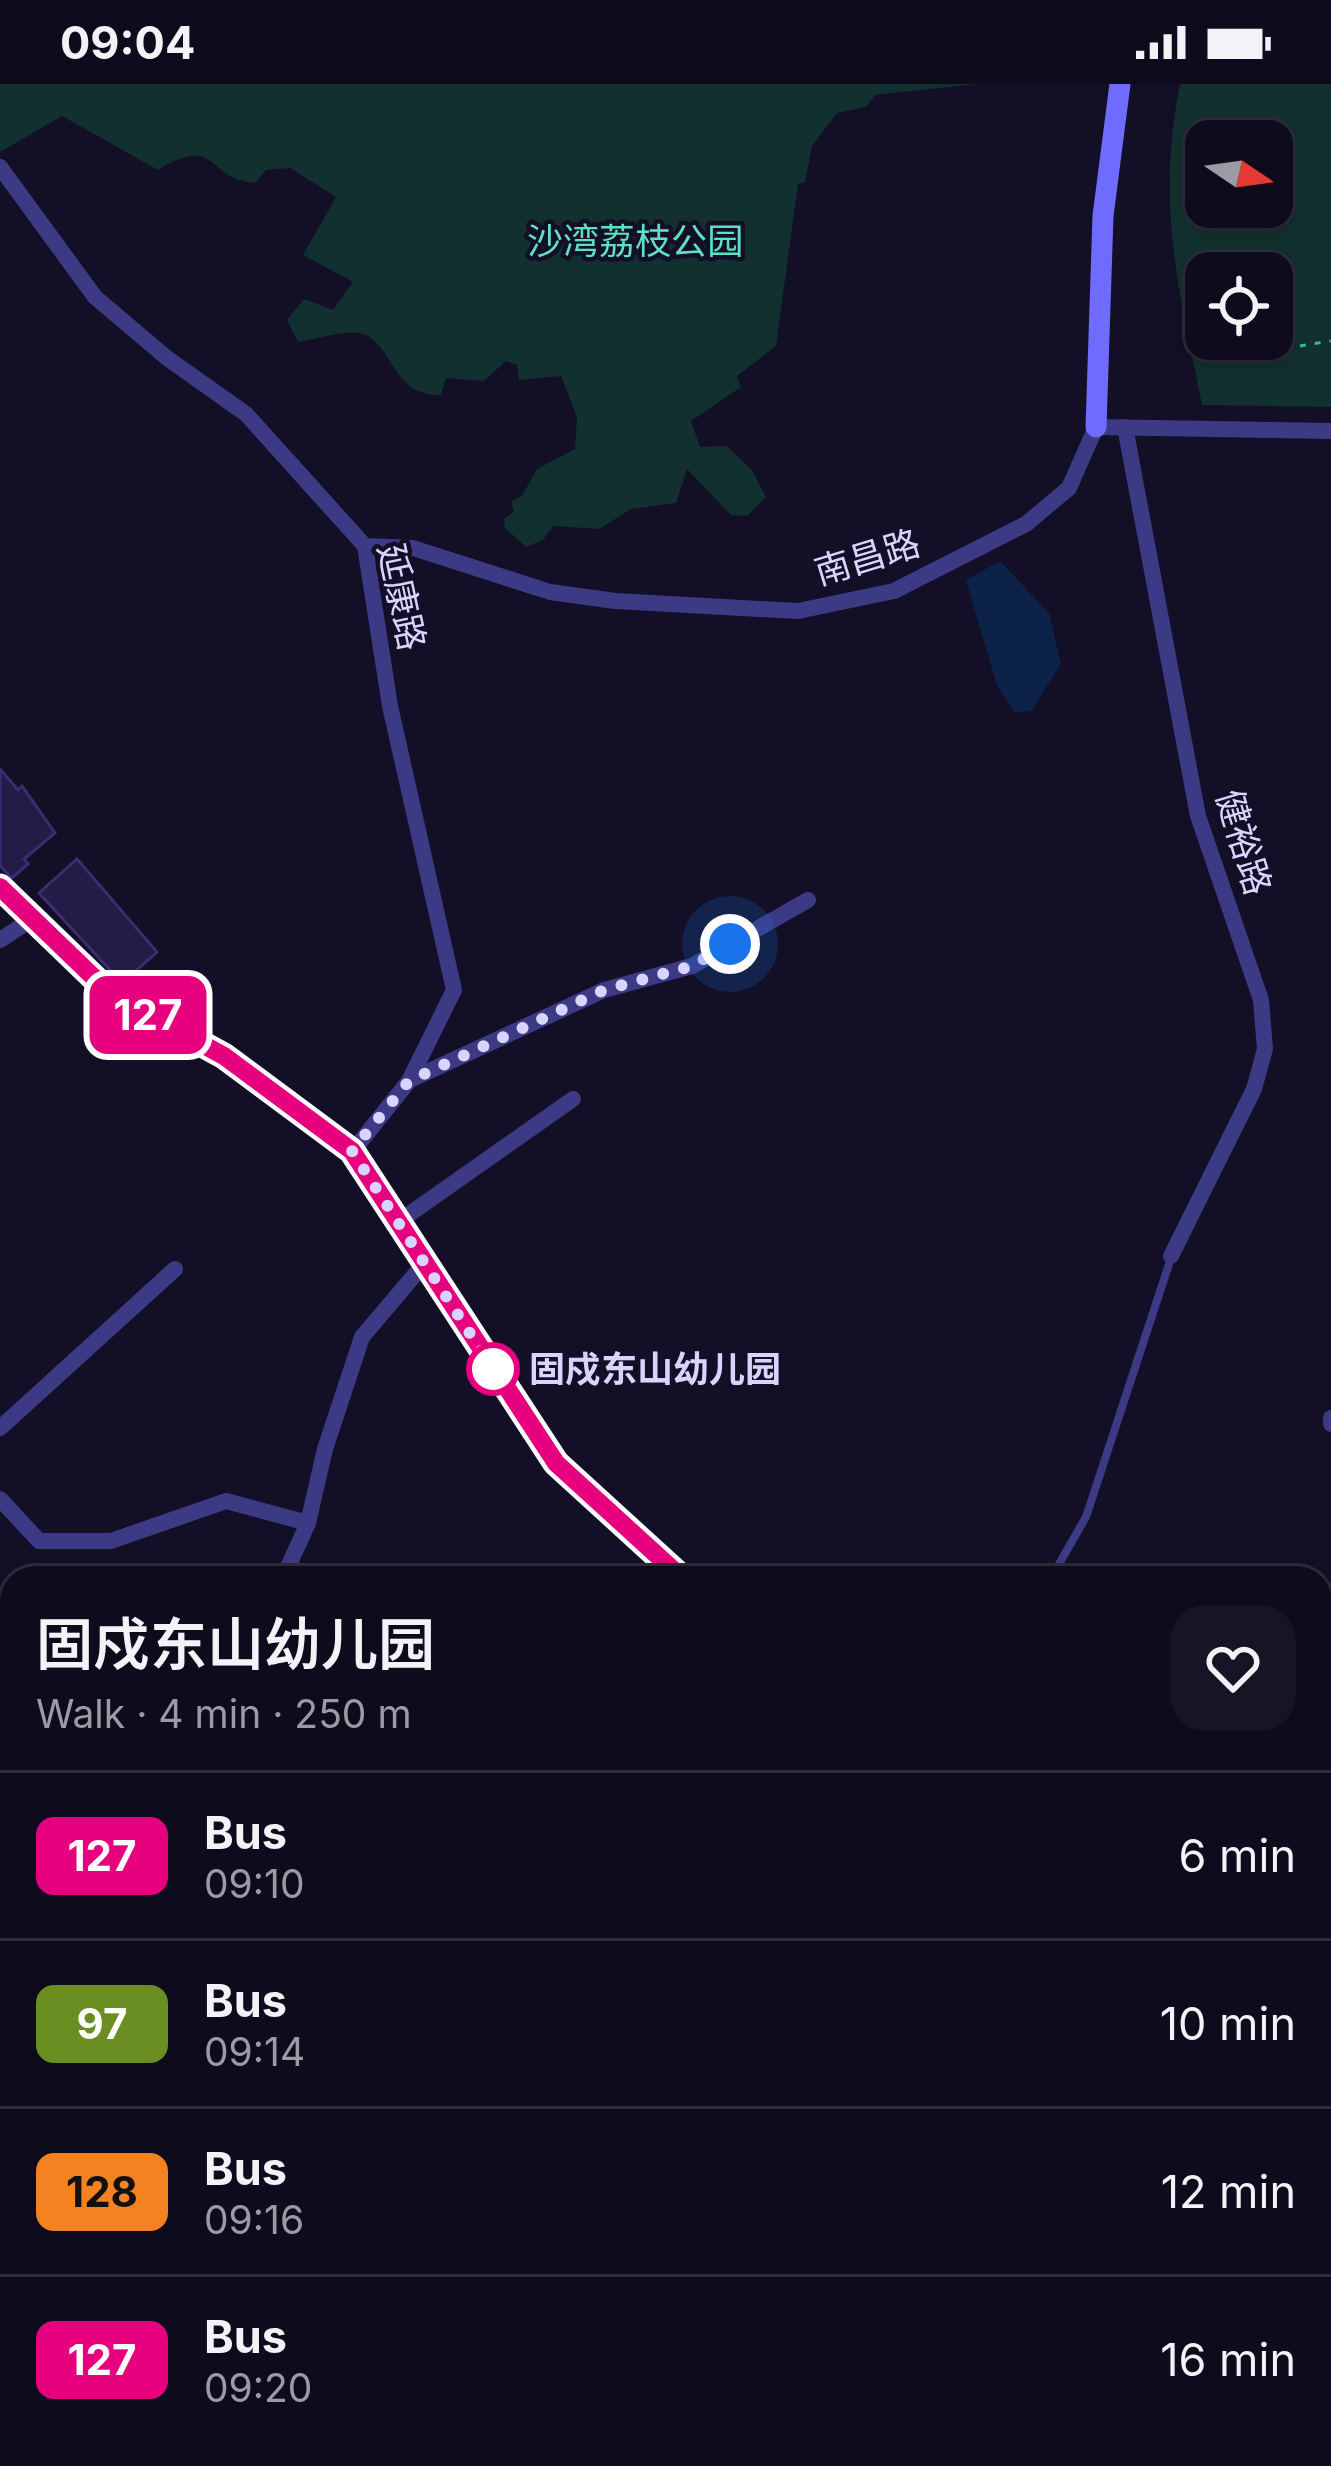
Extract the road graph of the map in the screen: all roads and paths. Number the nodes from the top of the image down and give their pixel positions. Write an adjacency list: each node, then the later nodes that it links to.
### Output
1 (1120, 84): 5 (street)
2 (0, 167): 8 (street, 延康路)
3 (1331, 341): 4 (path)
4 (1293, 347)
5 (1096, 427): 6 (street); 8 (street, 南昌路)
6 (1125, 427): 7 (street); 17 (street, 健裕路)
7 (1331, 431)
8 (365, 546): 13 (street, 延康路)
9 (0, 887): 11 (street)
10 (808, 900): 13 (street)
11 (29, 921): 12 (street); 15 (street)
12 (0, 940)
13 (409, 1081): 15 (street, 延康路)
14 (573, 1099): 16 (street)
15 (352, 1151): 16 (street)
16 (401, 1220): 18 (street)
17 (1172, 1256): 25 (lane)
18 (424, 1264): 22 (street); 24 (street)
19 (175, 1269): 20 (street)
20 (0, 1428)
21 (0, 1499): 22 (street)
22 (308, 1523): 23 (street)
23 (288, 1566)
24 (669, 1566)
25 (1058, 1566)

